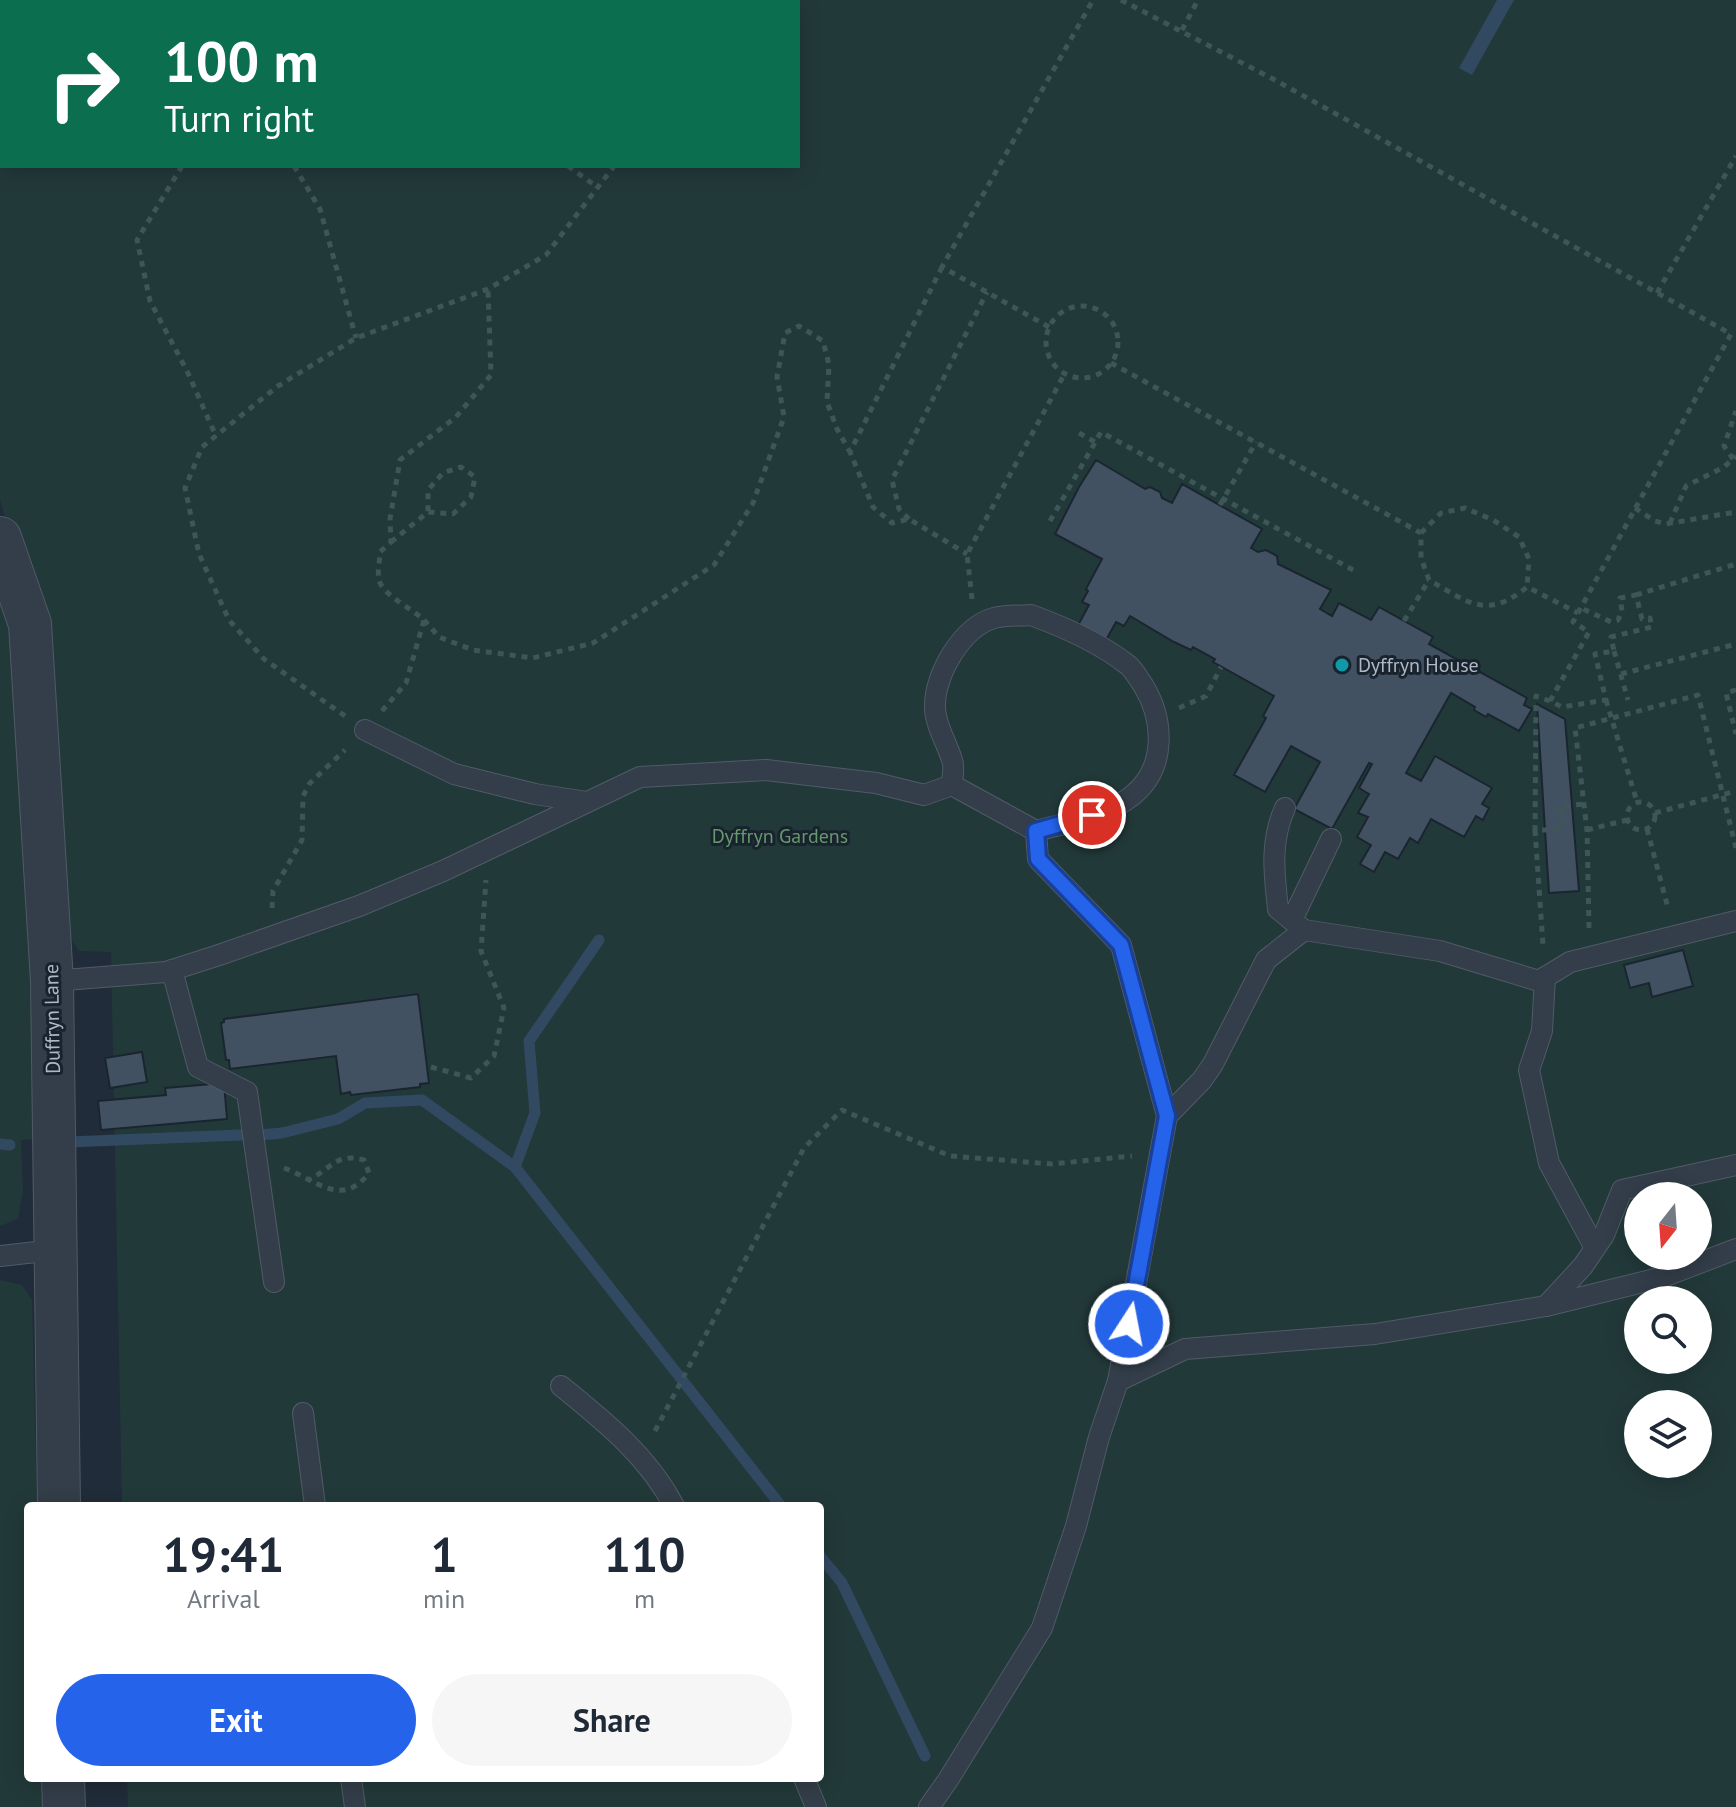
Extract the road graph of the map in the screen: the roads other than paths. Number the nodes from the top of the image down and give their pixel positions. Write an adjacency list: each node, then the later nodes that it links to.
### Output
1 (0, 538): 12 (street, Duffryn Lane)
2 (365, 730): 4 (lane)
3 (952, 785): 4 (lane); 6 (lane); 6 (lane)
4 (587, 802): 10 (lane)
5 (1285, 808): 9 (lane)
6 (1036, 831): 13 (lane)
7 (1331, 839): 9 (lane)
8 (1736, 921): 11 (lane)
9 (1298, 925): 11 (lane); 13 (lane)
10 (172, 970): 12 (lane); 19 (lane)
11 (1545, 977): 15 (lane)
12 (52, 981): 17 (street, Duffryn Lane)
13 (1167, 1116): 21 (lane)
14 (1736, 1165): 15 (lane)
15 (1595, 1248): 20 (lane)
16 (1736, 1249): 20 (lane)
17 (54, 1250): 18 (lane); 24 (street, Duffryn Lane)
18 (0, 1256)
19 (274, 1282)
20 (1546, 1306): 21 (lane)
21 (1118, 1381): 33 (lane)
22 (561, 1386): 26 (lane)
23 (303, 1413): 25 (lane)
24 (59, 1502)
25 (314, 1502)
26 (672, 1502)
27 (63, 1782): 30 (street)
28 (352, 1782): 31 (lane)
29 (806, 1782): 32 (lane)
30 (64, 1807)
31 (355, 1807)
32 (816, 1807)
33 (929, 1807)

